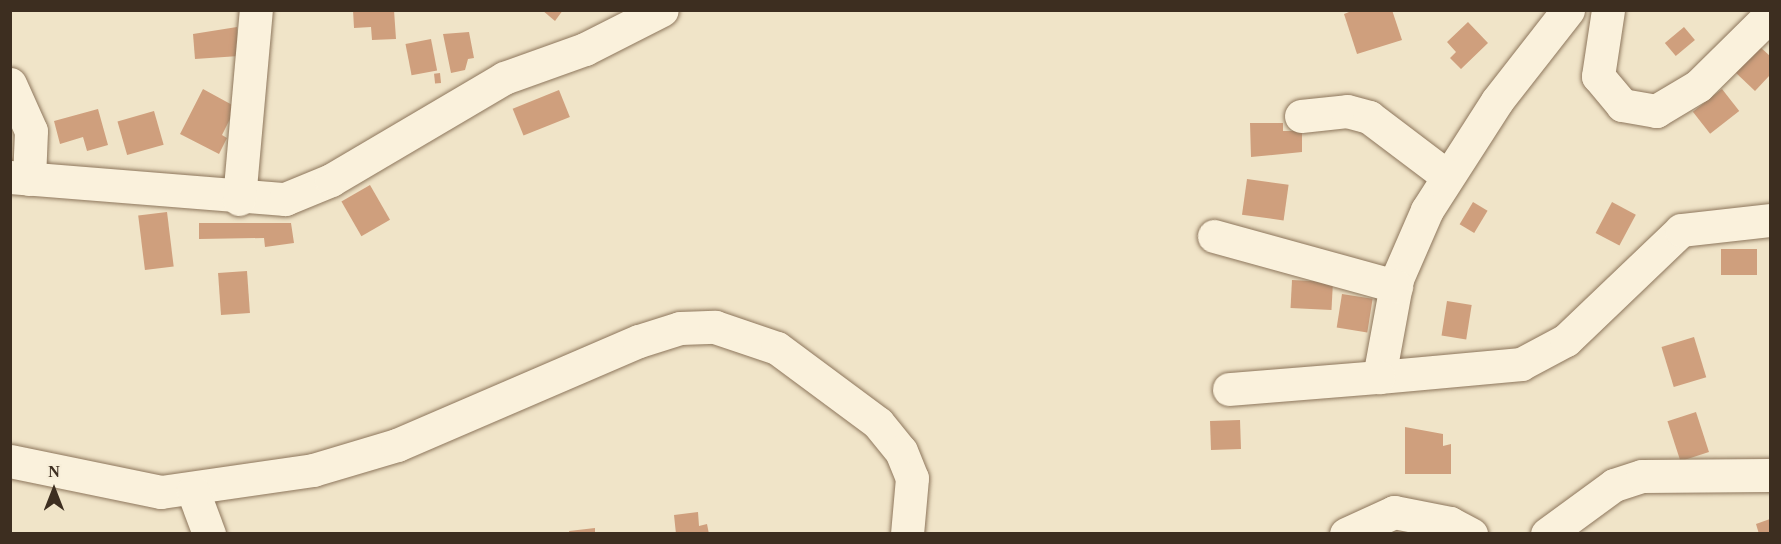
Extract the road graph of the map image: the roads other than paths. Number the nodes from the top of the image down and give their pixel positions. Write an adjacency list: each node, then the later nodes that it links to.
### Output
1 (256, 10): 10 (street)
2 (1568, 10): 8 (street)
3 (1608, 10): 5 (street)
4 (647, 14): 10 (street)
5 (1770, 15)
6 (10, 84): 9 (street)
7 (1301, 116): 8 (street)
8 (1447, 176): 13 (street)
9 (20, 178): 10 (street)
10 (239, 199)
11 (1770, 220): 14 (street)
12 (1215, 236): 13 (street)
13 (1396, 286): 14 (street)
14 (1380, 377): 15 (street)
15 (1228, 389)
16 (10, 460): 18 (street)
17 (1770, 475): 23 (street)
18 (193, 491): 19 (street); 20 (street)
19 (209, 534)
20 (908, 534)
21 (1347, 534): 22 (street)
22 (1471, 534)
23 (1547, 534)

